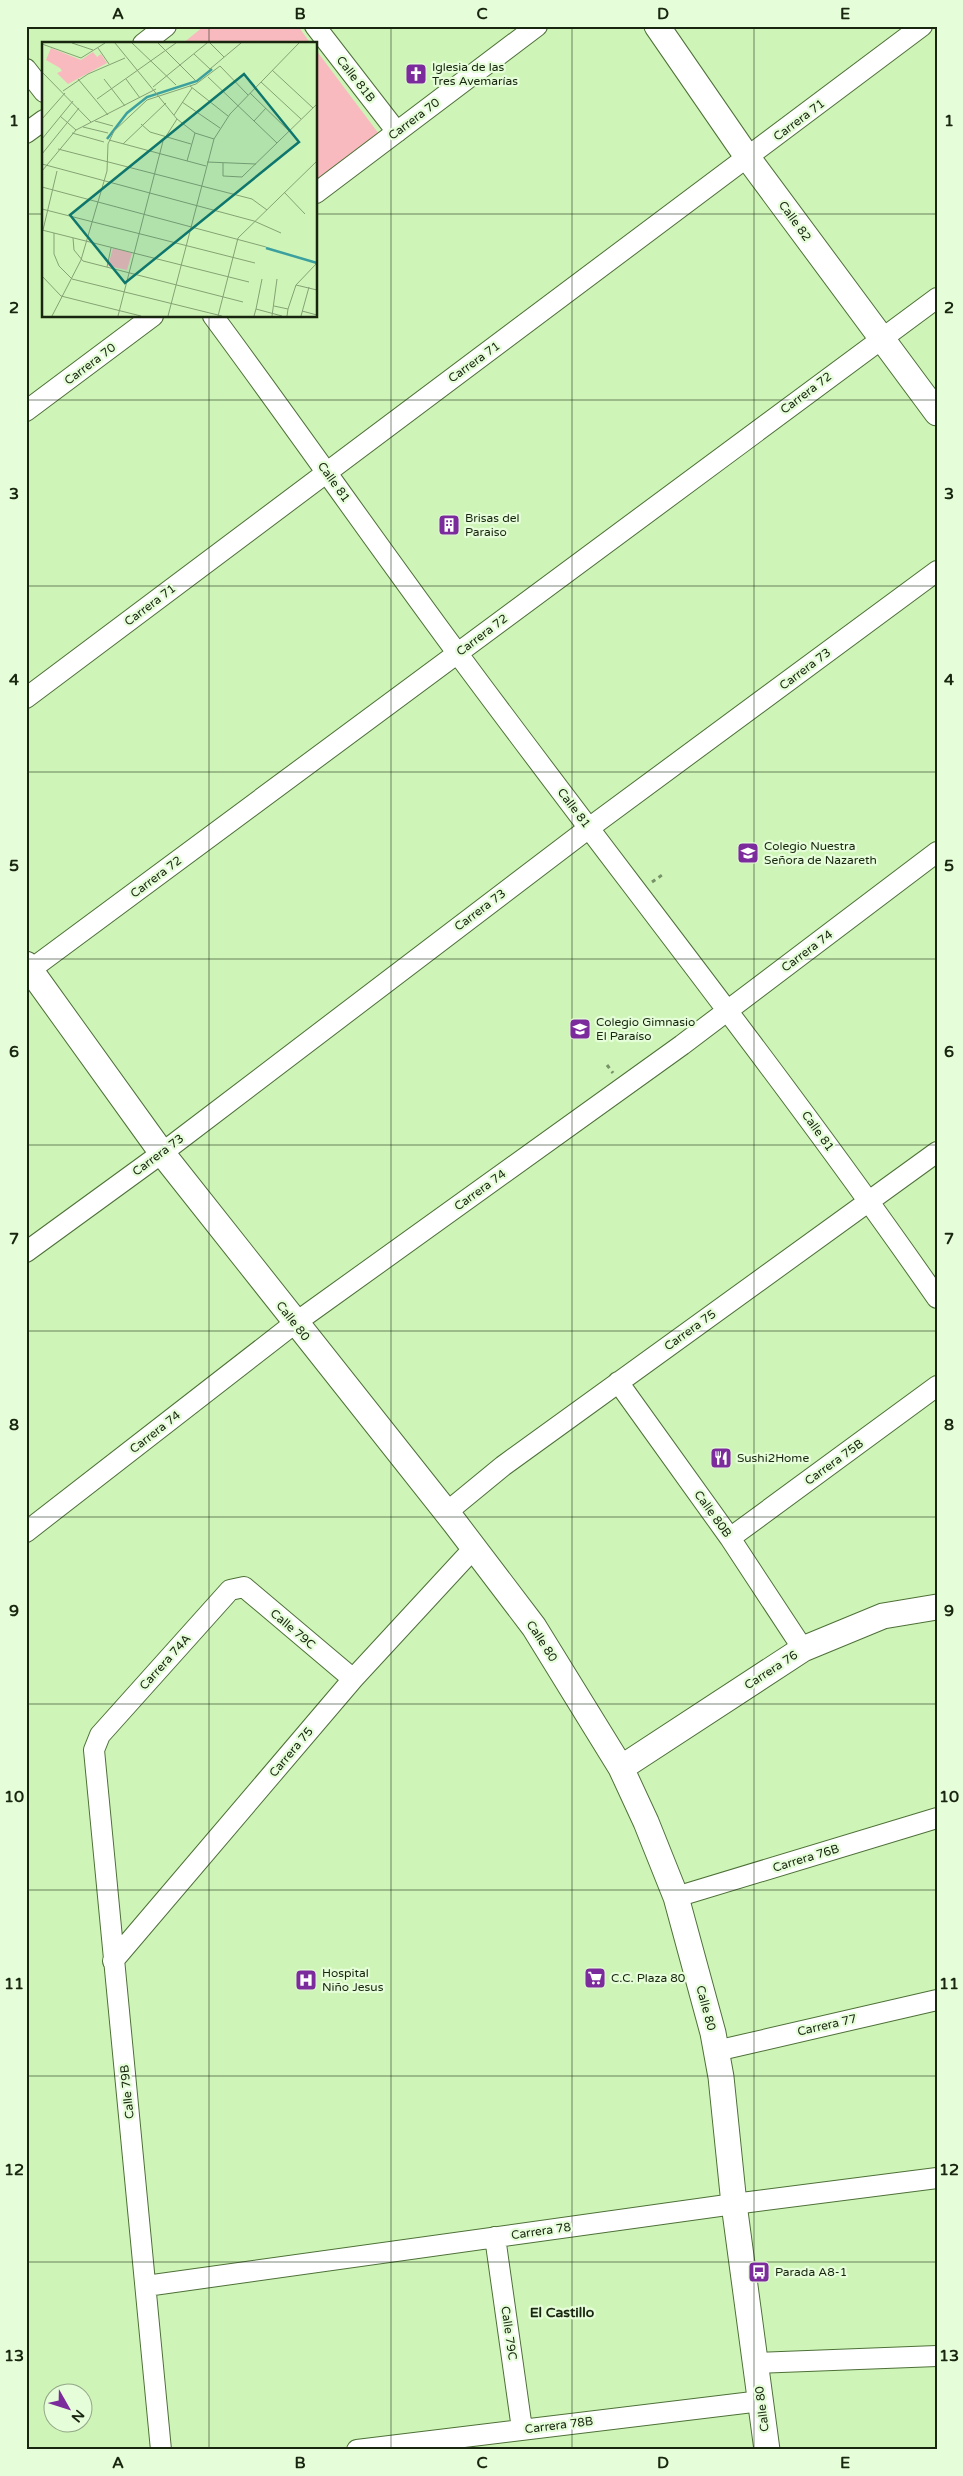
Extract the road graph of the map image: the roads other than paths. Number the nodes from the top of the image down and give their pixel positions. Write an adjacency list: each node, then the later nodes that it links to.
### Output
1 (166, 26): 6 (street)
2 (315, 26): 10 (street, Calle 81B)
3 (537, 26): 10 (street, Carrera 70)
4 (657, 26): 12 (street, Calle 82)
5 (922, 26): 12 (street, Carrera 71)
6 (146, 42)
7 (26, 70): 8 (street)
8 (42, 90)
9 (42, 121): 11 (street)
10 (397, 132): 13 (street, Carrera 70)
11 (26, 133)
12 (748, 158): 17 (street, Calle 82); 20 (street, Carrera 71)
13 (318, 191)
14 (937, 298): 17 (street, Carrera 72)
15 (151, 318): 18 (street, Carrera 70)
16 (215, 318): 20 (street, Calle 81)
17 (881, 338): 19 (street, Calle 82); 22 (street, Carrera 72)
18 (26, 411)
19 (937, 413)
20 (327, 471): 22 (street, Calle 81); 23 (street, Carrera 71)
21 (937, 571): 24 (street, Carrera 73)
22 (458, 653): 24 (street, Calle 81); 26 (street, Carrera 72)
23 (26, 698)
24 (589, 828): 27 (street, Calle 81); 29 (street, Carrera 73)
25 (937, 852): 27 (street, Carrera 74)
26 (28, 969): 29 (street, Calle 80)
27 (728, 1010): 30 (street, Calle 81); 33 (street, Carrera 74)
28 (937, 1152): 30 (street, Carrera 75)
29 (162, 1153): 31 (street, Carrera 73); 33 (street, Calle 80)
30 (869, 1200): 32 (street, Calle 81); 34 (street, Carrera 75)
31 (26, 1252)
32 (937, 1298)
33 (295, 1323): 36 (street, Calle 80); 37 (street, Carrera 74)
34 (618, 1382): 36 (street, Carrera 75); 38 (street, Calle 80B)
35 (937, 1386): 38 (street, Carrera 75B)
36 (447, 1512): 39 (street, Calle 80)
37 (26, 1532)
38 (730, 1538): 42 (street, Calle 80B)
39 (474, 1548): 43 (street, Carrera 75); 45 (street, Calle 80)
40 (230, 1590): 43 (street, Calle 79C); 44 (street, Carrera 74A)
41 (937, 1607): 42 (street, Carrera 76)
42 (803, 1649): 45 (street, Carrera 76)
43 (353, 1679): 48 (street, Carrera 75)
44 (100, 1735): 48 (street, Calle 79B)
45 (621, 1768): 47 (street, Calle 80)
46 (937, 1818): 47 (street, Carrera 76B)
47 (676, 1898): 50 (street, Calle 80)
48 (114, 1961): 54 (street, Calle 79B)
49 (937, 2000): 50 (street, Carrera 77)
50 (716, 2051): 52 (street, Calle 80)
51 (937, 2178): 52 (street, Carrera 78)
52 (734, 2204): 53 (street, Carrera 78); 56 (street, Calle 80)
53 (496, 2237): 54 (street, Carrera 78); 58 (street, Calle 79C)
54 (146, 2286): 59 (street, Calle 79B)
55 (937, 2356): 56 (street)
56 (756, 2363): 57 (street, Calle 80)
57 (761, 2401): 58 (street, Carrera 78B); 61 (street, Calle 80)
58 (522, 2430): 60 (street, Carrera 78B)
59 (161, 2450)
60 (357, 2450)
61 (767, 2450)

